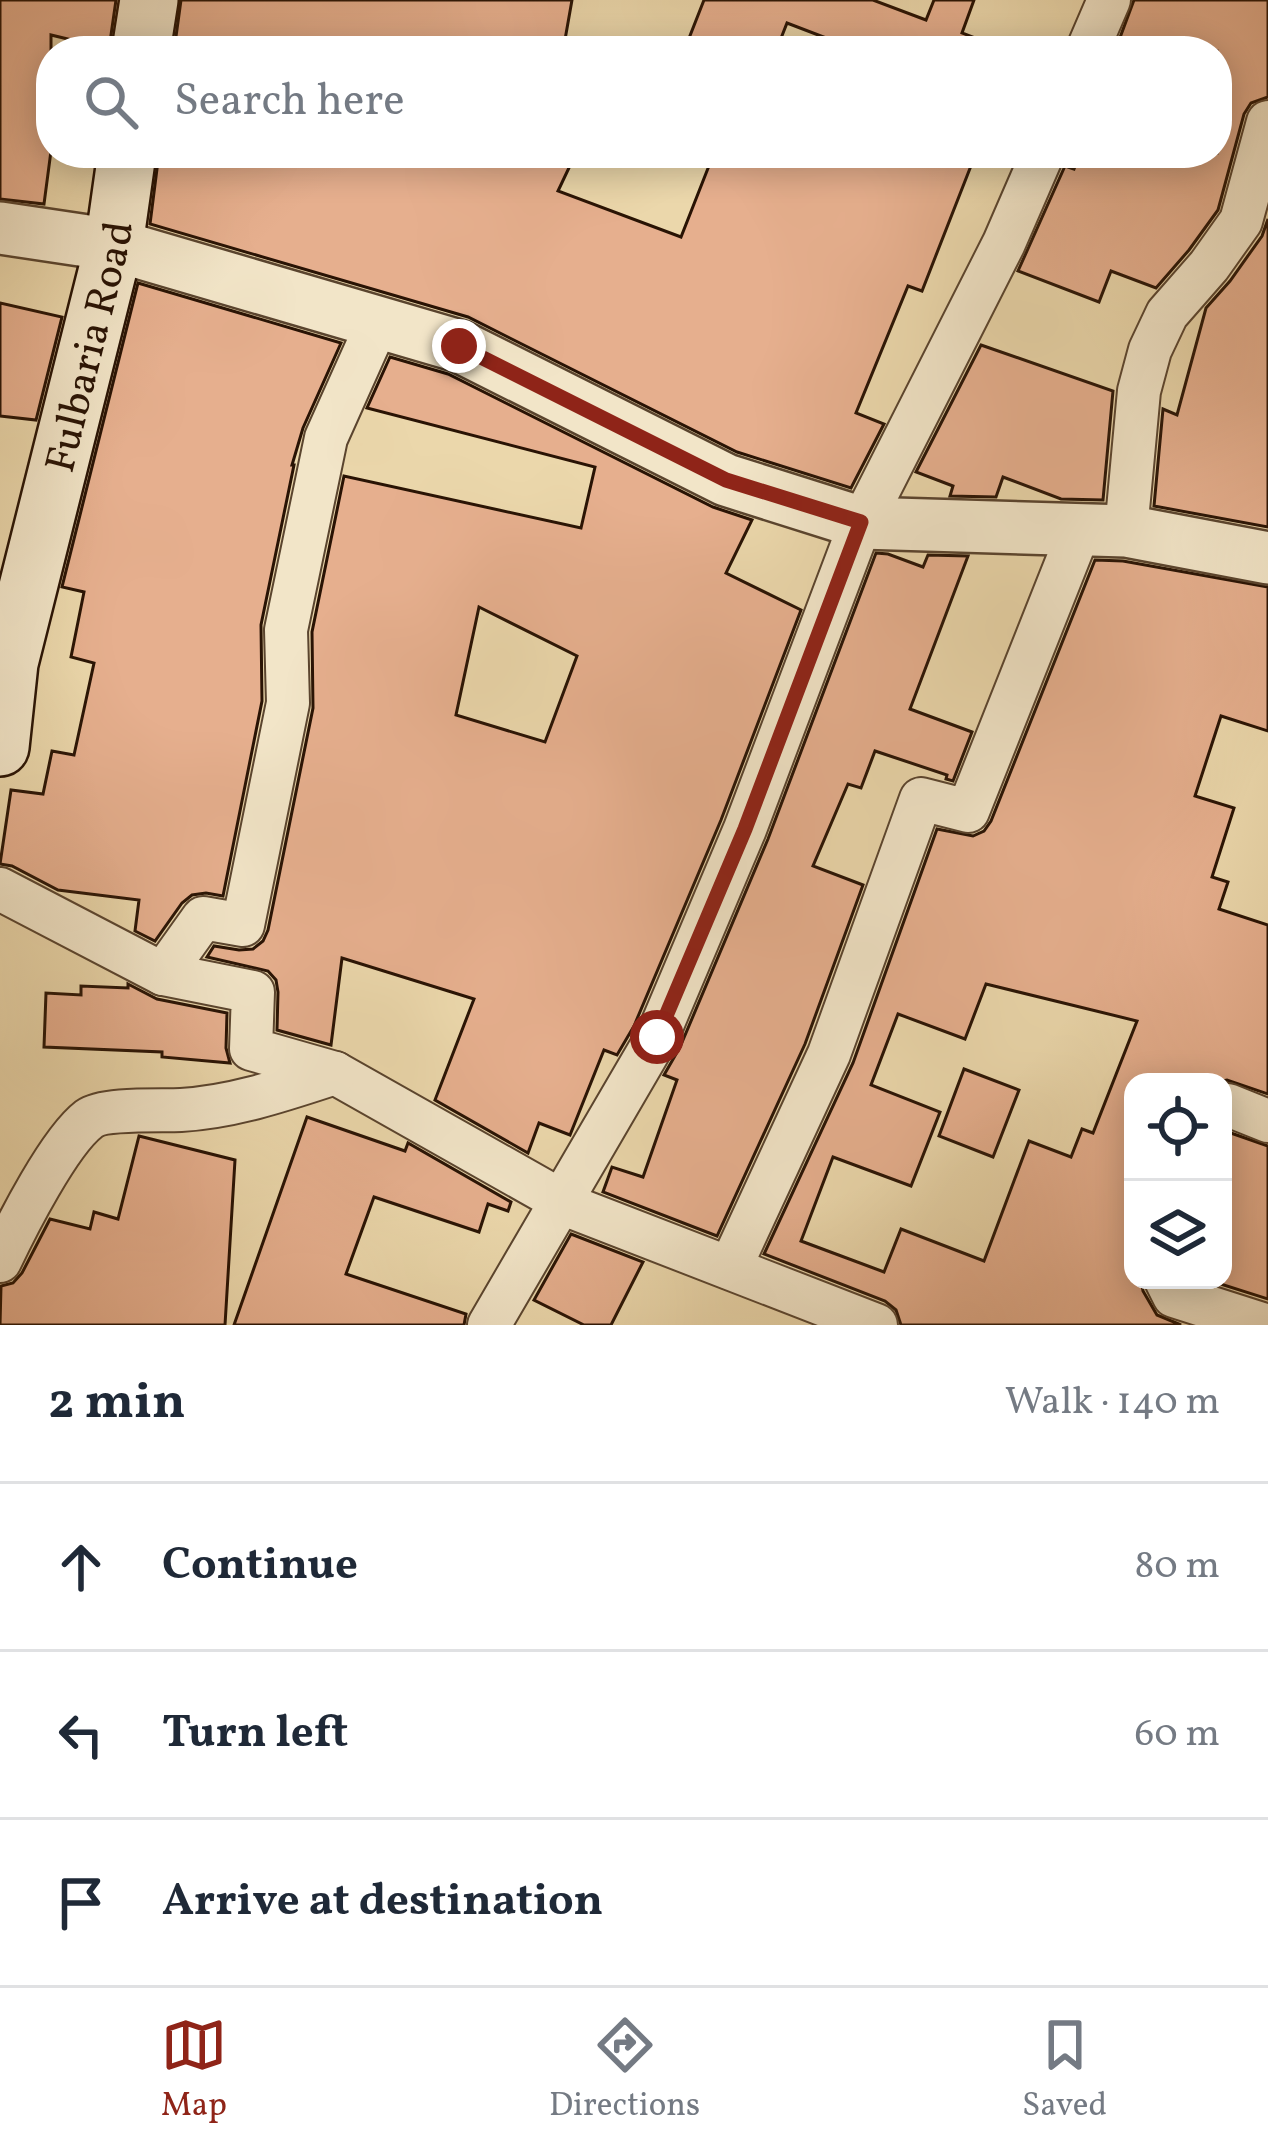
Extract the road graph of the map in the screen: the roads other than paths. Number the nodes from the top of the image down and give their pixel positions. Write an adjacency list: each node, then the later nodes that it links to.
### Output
1 (149, 0): 3 (main road)
2 (1109, 0): 4 (street)
3 (143, 36)
4 (1094, 36)
5 (1268, 122): 12 (street)
6 (125, 168): 9 (main road, Fulbaria Road)
7 (1036, 168): 11 (street)
8 (0, 228): 9 (street)
9 (114, 245): 10 (street); 14 (main road, Fulbaria Road)
10 (378, 322): 11 (street); 17 (street)
11 (862, 522): 12 (street); 21 (street)
12 (1103, 530): 13 (street); 23 (street)
13 (1268, 558)
14 (5, 662): 15 (main road, Fulbaria Road)
15 (0, 747)
16 (0, 889): 17 (street)
17 (163, 974): 18 (street)
18 (335, 1073): 21 (street); 22 (street)
19 (1232, 1108): 20 (street)
20 (1268, 1121)
21 (560, 1201): 23 (street); 26 (street)
22 (0, 1261)
23 (730, 1268): 25 (street)
24 (1170, 1289): 28 (street)
25 (786, 1309): 27 (street)
26 (489, 1325)
27 (876, 1325)
28 (1265, 1325)

